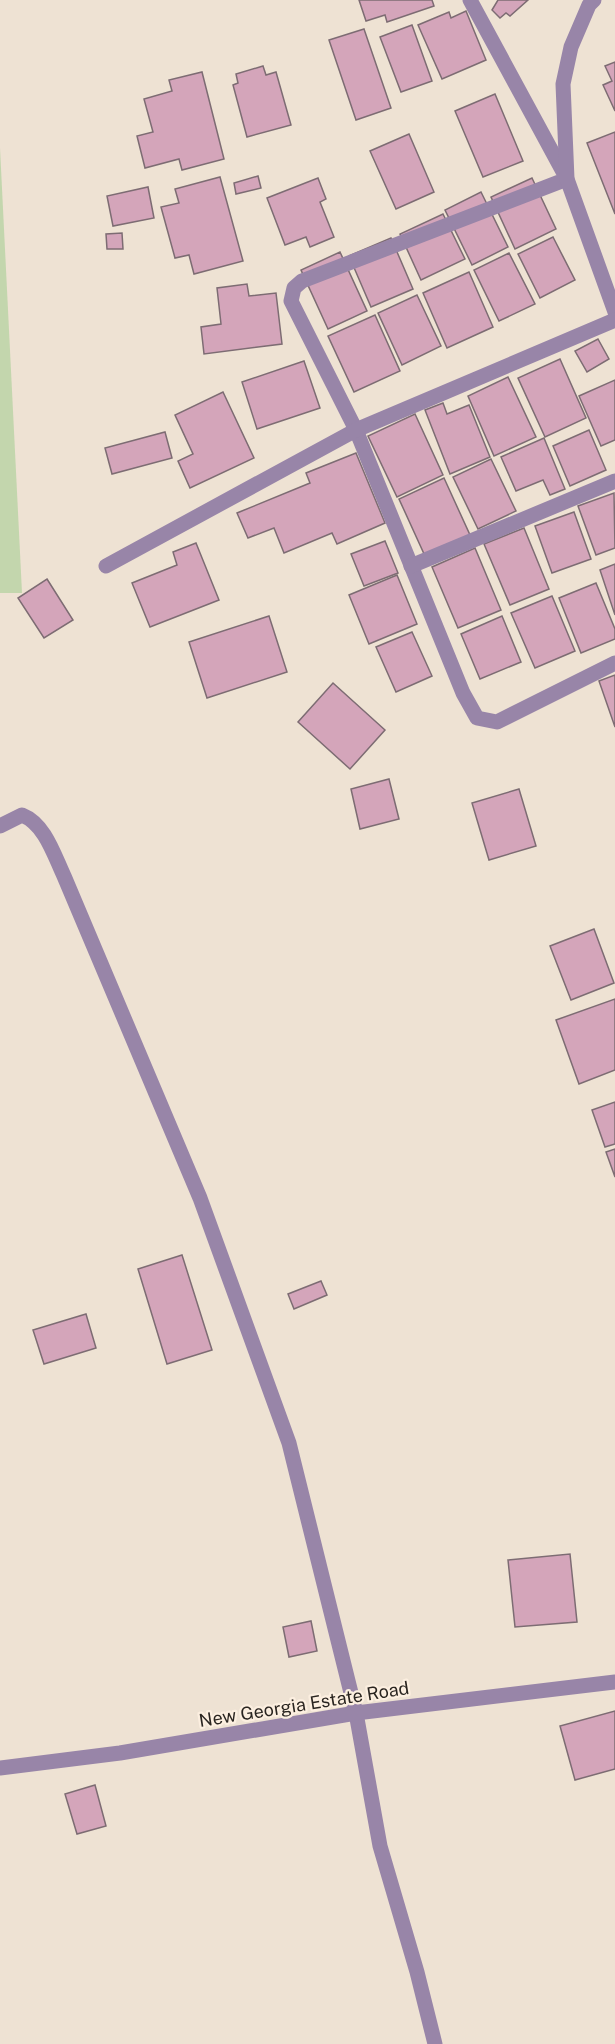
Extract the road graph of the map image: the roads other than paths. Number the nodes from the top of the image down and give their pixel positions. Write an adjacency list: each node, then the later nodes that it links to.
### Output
1 (470, 0): 3 (street)
2 (594, 0): 3 (street)
3 (567, 178): 4 (street); 6 (street)
4 (615, 312)
5 (615, 321): 6 (street)
6 (356, 430): 8 (street); 9 (street)
7 (615, 481): 9 (street)
8 (106, 566)
9 (411, 566): 10 (street)
10 (615, 663)
11 (0, 826): 13 (street)
12 (615, 1682): 13 (street, New Georgia Estate Road)
13 (356, 1713): 14 (street, New Georgia Estate Road); 15 (street)
14 (0, 1768)
15 (435, 2044)

